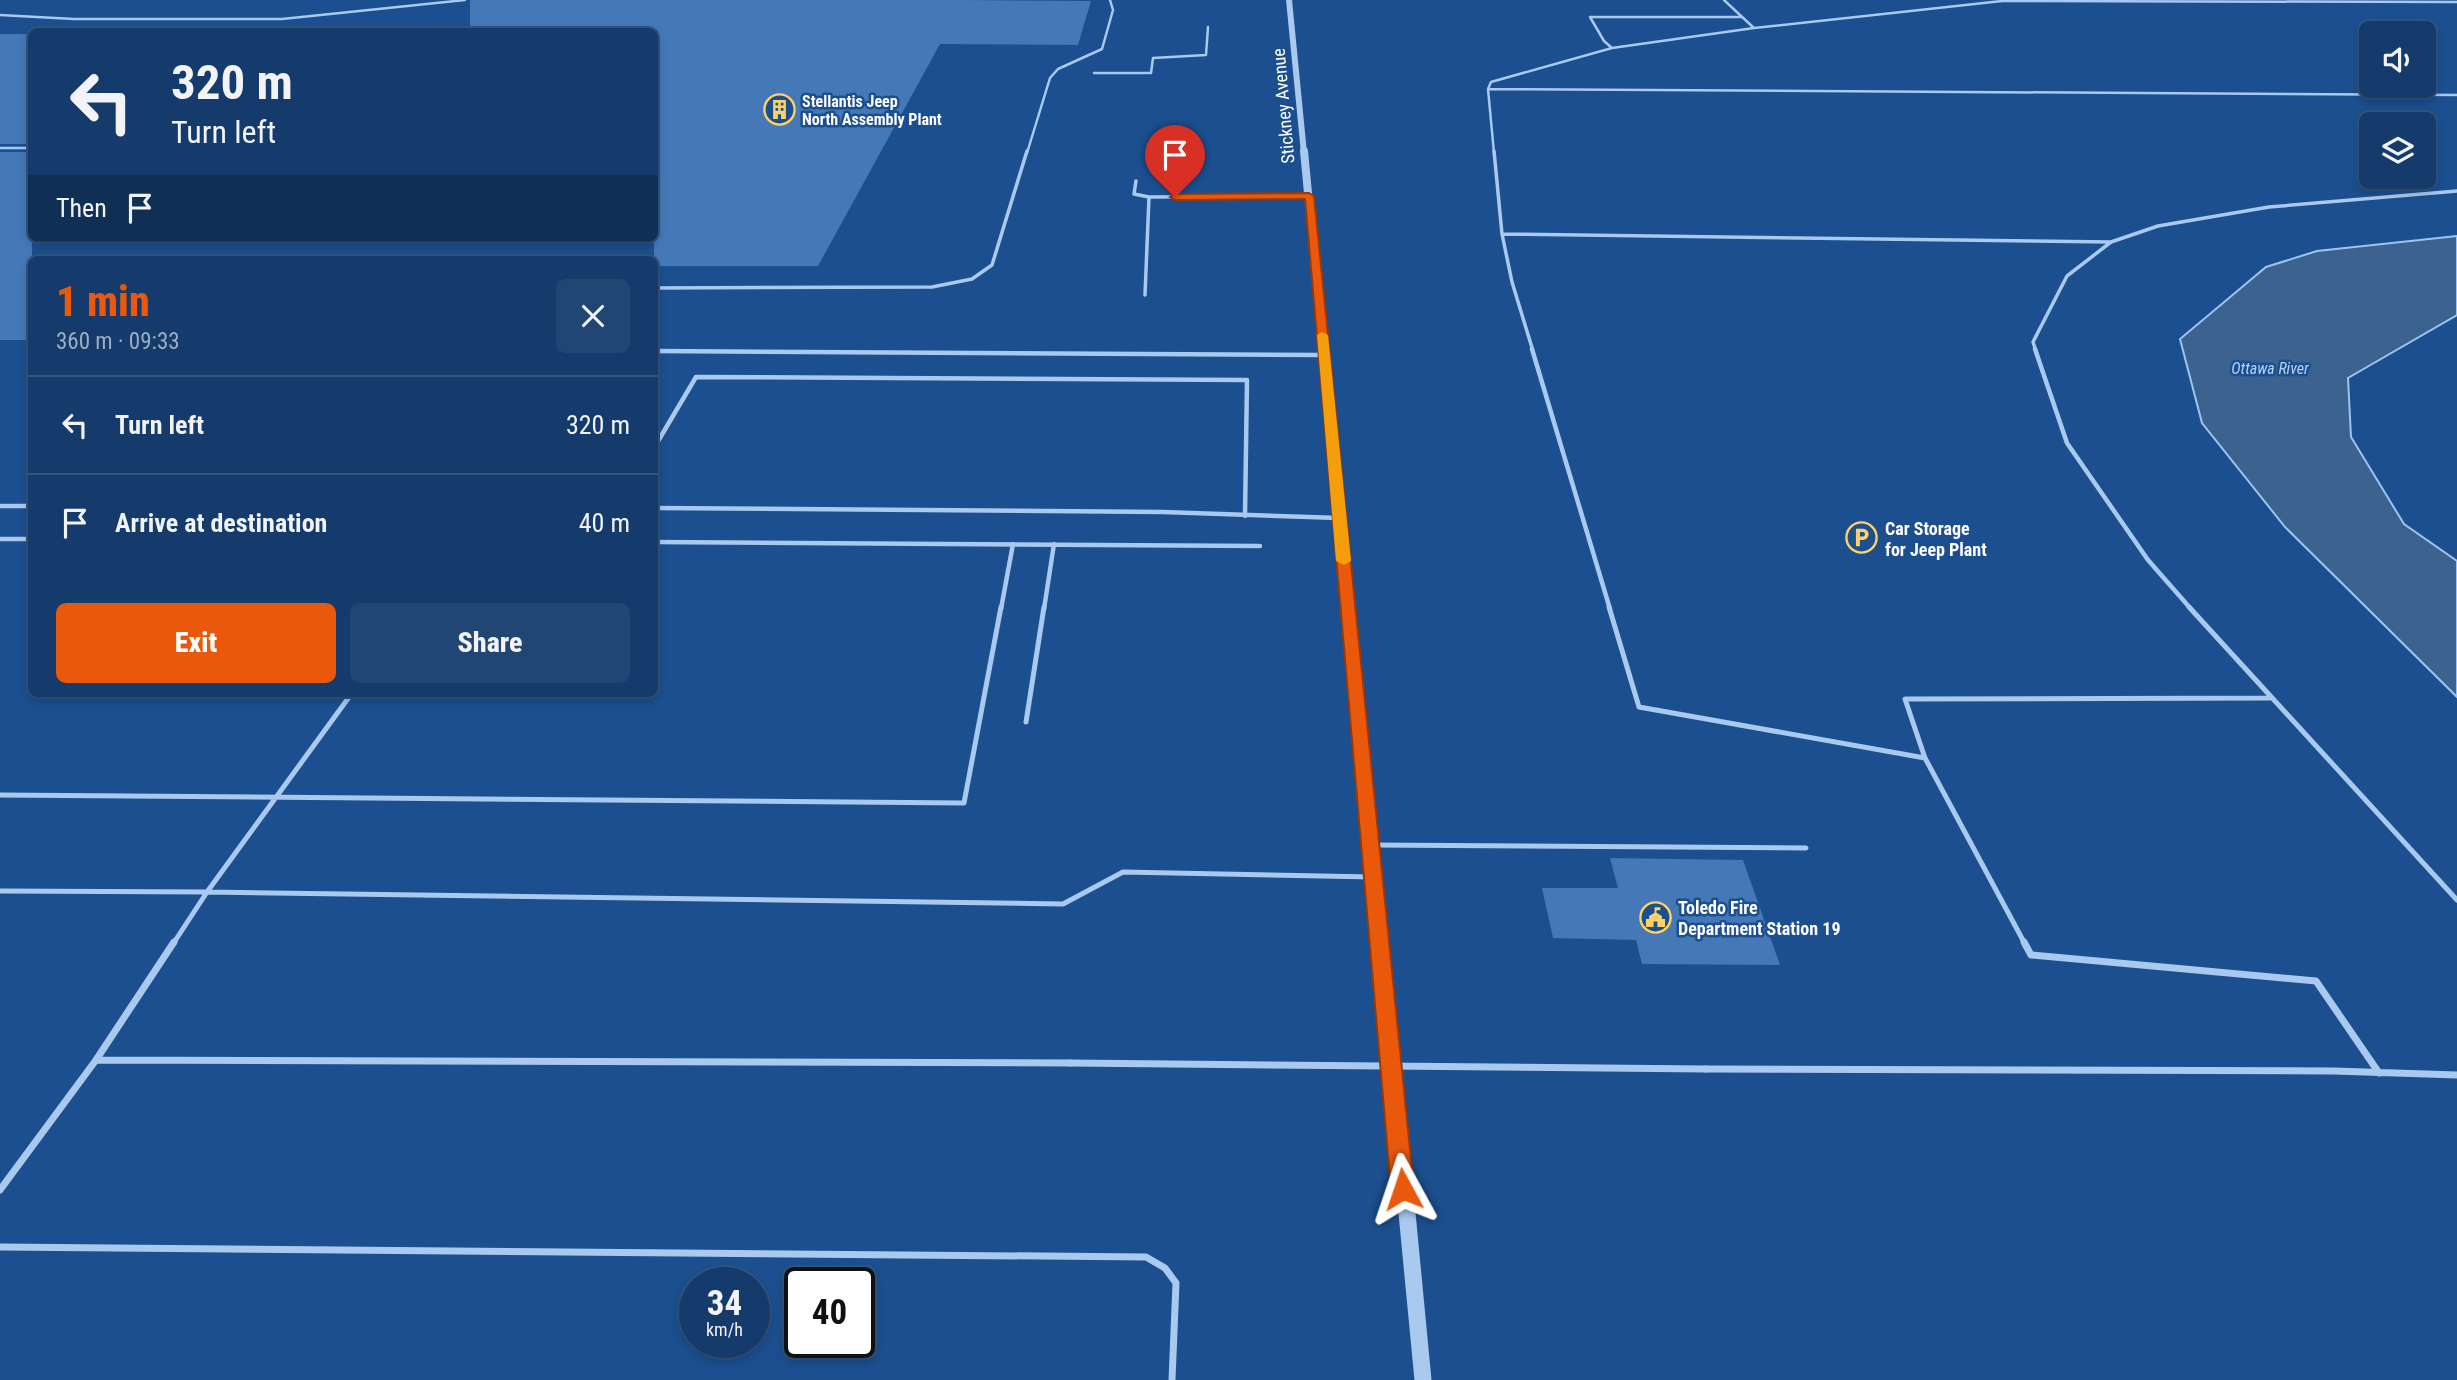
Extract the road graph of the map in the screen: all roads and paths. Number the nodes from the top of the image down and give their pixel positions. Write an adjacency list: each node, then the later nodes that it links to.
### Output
1 (465, 0): 6 (lane)
2 (1110, 0): 22 (lane)
3 (1289, 0): 18 (street, Stickney Avenue)
4 (1724, 0): 7 (lane)
5 (2457, 2): 9 (lane)
6 (0, 15)
7 (1742, 17): 9 (lane); 10 (lane)
8 (1208, 27): 11 (lane)
9 (1754, 28): 10 (lane)
10 (1612, 48): 12 (lane)
11 (1094, 74)
12 (1488, 89): 13 (lane); 20 (lane)
13 (2457, 95)
14 (0, 148): 15 (lane)
15 (28, 148)
16 (1136, 181): 19 (lane)
17 (2457, 191): 21 (lane)
18 (1309, 196): 19 (lane); 25 (street, Stickney Avenue)
19 (1149, 197): 23 (lane)
20 (1502, 234): 21 (lane); 41 (lane)
21 (2111, 242): 39 (lane)
22 (658, 288)
23 (1145, 295)
24 (658, 351): 25 (lane)
25 (1324, 355): 31 (street, Stickney Avenue)
26 (658, 441): 30 (lane)
27 (0, 506): 28 (lane)
28 (28, 506)
29 (658, 508): 30 (lane)
30 (1245, 516): 31 (lane)
31 (1339, 518): 44 (street, Stickney Avenue)
32 (0, 539): 33 (lane)
33 (28, 539)
34 (658, 542): 35 (lane)
35 (1013, 544): 36 (lane); 43 (lane)
36 (1054, 544): 37 (lane); 40 (lane)
37 (1260, 546)
38 (349, 697): 43 (lane)
39 (2270, 698): 41 (lane); 49 (lane)
40 (1026, 722)
41 (1925, 758): 51 (lane)
42 (0, 794): 43 (lane)
43 (277, 797): 48 (lane)
44 (1370, 845): 45 (lane); 46 (street, Stickney Avenue)
45 (1807, 848)
46 (1373, 877): 48 (lane); 56 (street, Stickney Avenue)
47 (0, 891): 48 (lane)
48 (207, 892): 50 (lane)
49 (2457, 900)
50 (96, 1059): 51 (lane, bridge); 53 (lane)
51 (2379, 1073): 52 (lane)
52 (2457, 1075)
53 (0, 1190)
54 (0, 1247): 55 (lane)
55 (1172, 1380)
56 (1423, 1380)

